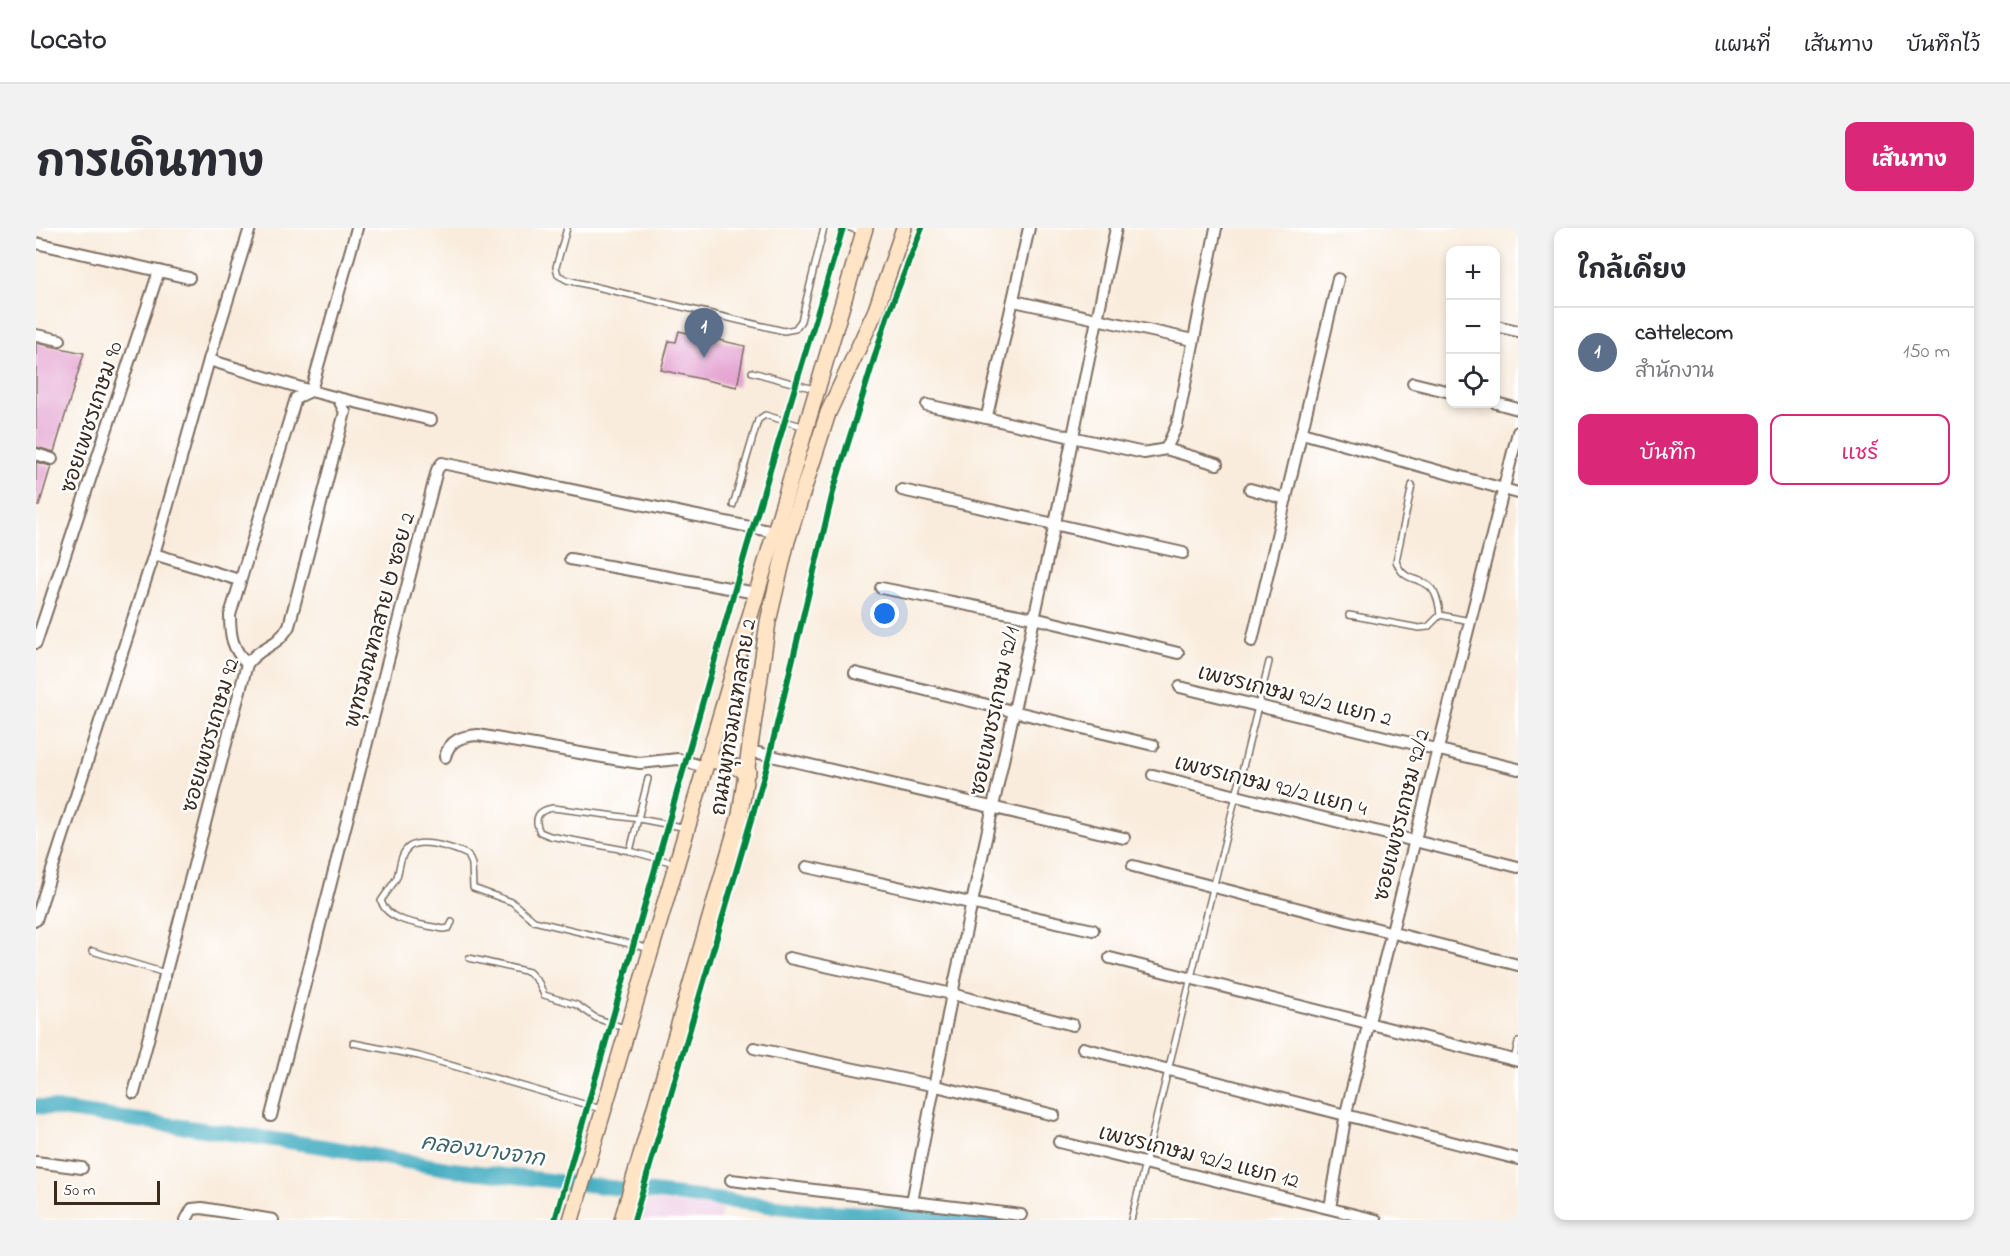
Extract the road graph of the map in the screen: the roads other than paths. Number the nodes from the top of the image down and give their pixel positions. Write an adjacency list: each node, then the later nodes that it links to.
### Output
1 (250, 228): 21 (street)
2 (357, 228): 25 (street)
3 (567, 228): 4 (lane)
4 (824, 228)
5 (904, 228): 71 (main road, ถนนพุทธมณฑลสาย 2)
6 (1029, 228): 14 (street)
7 (1116, 228): 15 (street, ซอยเพชรเกษม 92/1)
8 (1216, 228): 20 (street)
9 (860, 229): 24 (main road, ถนนพุทธมณฑลสาย 2)
10 (36, 243): 11 (street)
11 (159, 271): 12 (street); 61 (street, ซอยเพชรเกษม 90)
12 (189, 278)
13 (1338, 279): 35 (street)
14 (1014, 300): 15 (street); 31 (street)
15 (1097, 318): 20 (street); 36 (street, ซอยเพชรเกษม 92/1)
16 (1500, 327): 17 (street)
17 (1518, 331)
18 (36, 335): 19 (street)
19 (60, 340)
20 (1193, 340): 37 (street)
21 (209, 360): 25 (street); 51 (street)
22 (753, 372): 24 (lane)
23 (1413, 383): 26 (street)
24 (818, 390): 33 (main road, ถนนพุทธมณฑลสาย 2)
25 (311, 391): 27 (street); 53 (street)
26 (1446, 391)
27 (338, 398): 32 (street); 64 (street, ซอยเพชรเกษม 92)
28 (1500, 404): 30 (street)
29 (927, 405): 31 (street)
30 (1518, 409)
31 (987, 416): 36 (street)
32 (431, 420)
33 (808, 428): 47 (lane); 49 (main road, ถนนพุทธมณฑลสาย 2)
34 (1518, 432): 44 (street, ซอยเพชรเกษม 92/2)
35 (1302, 433): 44 (street); 46 (street)
36 (1074, 436): 37 (street); 48 (street, ซอยเพชรเกษม 92/1)
37 (1166, 448): 40 (street)
38 (36, 454): 39 (street)
39 (52, 459)
40 (1217, 464)
41 (1412, 485): 57 (lane)
42 (1250, 489): 46 (street)
43 (902, 490): 48 (street)
44 (1504, 490): 45 (street); 59 (street, ซอยเพชรเกษม 92/2)
45 (1518, 493)
46 (1286, 500): 60 (street)
47 (733, 505)
48 (1055, 523): 50 (street); 58 (street, ซอยเพชรเกษม 92/1)
49 (774, 532): 55 (main road, ถนนพุทธมณฑลสาย 2); 118 (street, พุทธมณฑลสาย ๒ ซอย 2)
50 (1183, 553)
51 (154, 554): 53 (street); 91 (street)
52 (570, 559): 55 (street)
53 (239, 580): 64 (street)
54 (881, 588): 58 (street)
55 (756, 593): 73 (main road, ถนนพุทธมณฑลสาย 2)
56 (1349, 615): 57 (lane)
57 (1440, 615): 59 (lane)
58 (1034, 618): 62 (street); 68 (street, ซอยเพชรเกษม 92/1)
59 (1470, 621): 70 (street, ซอยเพชรเกษม 92/2)
60 (1252, 641)
61 (36, 643)
62 (1178, 653)
63 (1269, 662): 67 (lane)
64 (247, 664): 101 (street, ซอยเพชรเกษม 92)
65 (855, 673): 68 (street)
66 (1180, 687): 67 (street, เพชรเกษม 92/2 แยก 2)
67 (1257, 707): 70 (street, เพชรเกษม 92/2 แยก 2); 78 (lane)
68 (1013, 711): 69 (street); 79 (street, ซอยเพชรเกษม 92/1)
69 (1153, 745)
70 (1437, 750): 74 (street, เพชรเกษม 92/2 แยก 2); 83 (street, ซอยเพชรเกษม 92/2)
71 (750, 751): 75 (main road, ถนนพุทธมณฑลสาย 2); 79 (street)
72 (445, 757): 73 (street)
73 (705, 763): 75 (main road); 81 (main road, ถนนพุทธมณฑลสาย 2)
74 (1518, 769)
75 (748, 771): 131 (main road, ถนนพุทธมณฑลสาย 2)
76 (1153, 775): 78 (street, เพชรเกษม 92/2 แยก 4)
77 (648, 779): 80 (lane)
78 (1235, 796): 83 (street, เพชรเกษม 92/2 แยก 4); 89 (lane)
79 (993, 805): 82 (street); 90 (street, ซอยเพชรเกษม 92/1)
80 (639, 819): 81 (lane); 84 (lane); 84 (lane)
81 (688, 828): 85 (main road, ถนนพุทธมณฑลสาย 2)
82 (1124, 838)
83 (1415, 841): 88 (street, เพชรเกษม 92/2 แยก 4); 94 (street, ซอยเพชรเกษม 92/2)
84 (630, 852): 85 (lane)
85 (679, 865): 95 (main road, ถนนพุทธมณฑลสาย 2)
86 (1132, 866): 89 (street)
87 (807, 867): 90 (street)
88 (1518, 867)
89 (1213, 887): 94 (street); 102 (lane)
90 (972, 903): 93 (street); 103 (street, ซอยเพชรเกษม 92/1)
91 (36, 920)
92 (453, 922): 95 (lane)
93 (1093, 930)
94 (1393, 931): 100 (street); 104 (street, ซอยเพชรเกษม 92/2)
95 (652, 950): 106 (main road, ถนนพุทธมณฑลสาย 2)
96 (92, 951): 101 (lane)
97 (469, 958): 106 (lane)
98 (789, 958): 103 (street)
99 (1110, 958): 102 (street)
100 (1518, 965)
101 (166, 974): 114 (street, ซอยเพชรเกษม 92)
102 (1190, 978): 104 (street); 112 (lane)
103 (952, 993): 105 (street); 113 (street, ซอยเพชรเกษม 92/1)
104 (1369, 1023): 111 (street); 115 (street, ซอยเพชรเกษม 92/2)
105 (1073, 1025)
106 (628, 1029): 116 (main road, ถนนพุทธมณฑลสาย 2)
107 (1518, 1042): 111 (lane)
108 (353, 1043): 116 (lane)
109 (754, 1048): 113 (street)
110 (1083, 1048): 112 (street)
111 (1516, 1060)
112 (1167, 1070): 115 (street); 122 (lane)
113 (936, 1086): 117 (street); 125 (street, ซอยเพชรเกษม 92/1)
114 (134, 1093)
115 (1346, 1113): 120 (street); 126 (street, ซอยเพชรเกษม 92/2)
116 (602, 1114): 130 (main road, ถนนพุทธมณฑลสาย 2)
117 (1054, 1115)
118 (271, 1116)
119 (1059, 1142): 122 (street, เพชรเกษม 92/2 แยก 12)
120 (1518, 1159)
121 (36, 1162): 123 (street)
122 (1145, 1163): 126 (street, เพชรเกษม 92/2 แยก 12); 132 (lane)
123 (82, 1168)
124 (731, 1180): 125 (street)
125 (912, 1202): 127 (street)
126 (1330, 1208): 133 (street, เพชรเกษม 92/2 แยก 12)
127 (1021, 1215)
128 (186, 1220): 129 (street)
129 (273, 1220)
130 (571, 1220)
131 (621, 1220)
132 (1131, 1220)
133 (1376, 1220)

